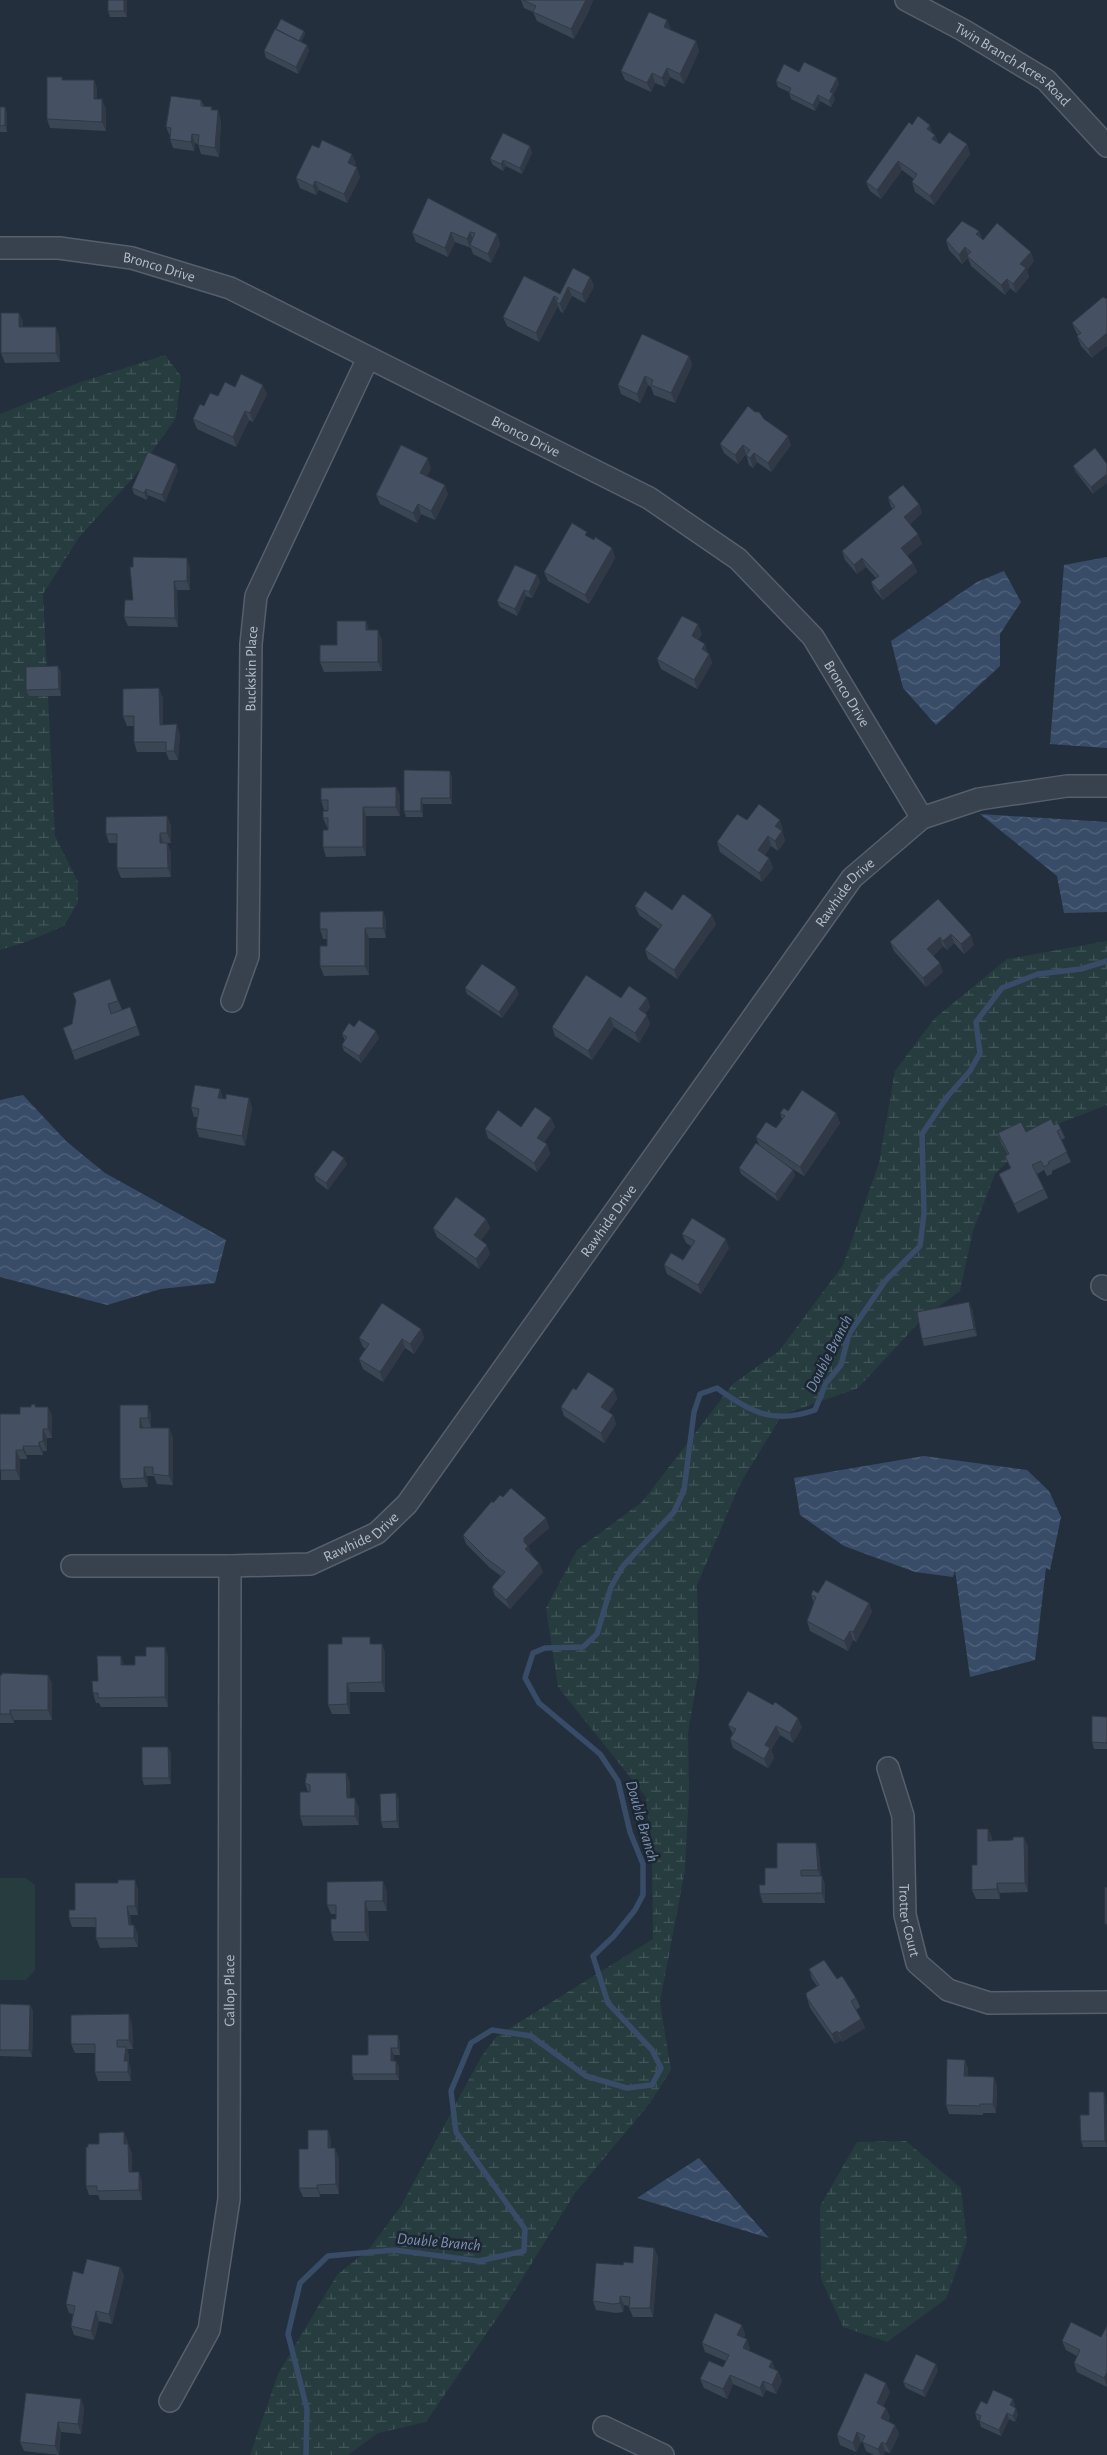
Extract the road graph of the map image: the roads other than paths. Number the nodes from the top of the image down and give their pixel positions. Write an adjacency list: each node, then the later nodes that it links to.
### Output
1 (906, 0): 2 (street, Twin Branch Acres Road)
2 (1107, 146)
3 (0, 248): 4 (street, Bronco Drive)
4 (368, 358): 6 (street, Bronco Drive); 7 (street, Buckskin Place)
5 (1107, 786): 6 (street, Rawhide Drive)
6 (922, 818): 9 (street, Rawhide Drive)
7 (232, 1002)
8 (72, 1566): 9 (street, Rawhide Drive)
9 (230, 1566): 12 (street, Gallop Place)
10 (888, 1768): 11 (street, Trotter Court)
11 (1107, 2002)
12 (170, 2402)
13 (604, 2427): 14 (street)
14 (663, 2455)

